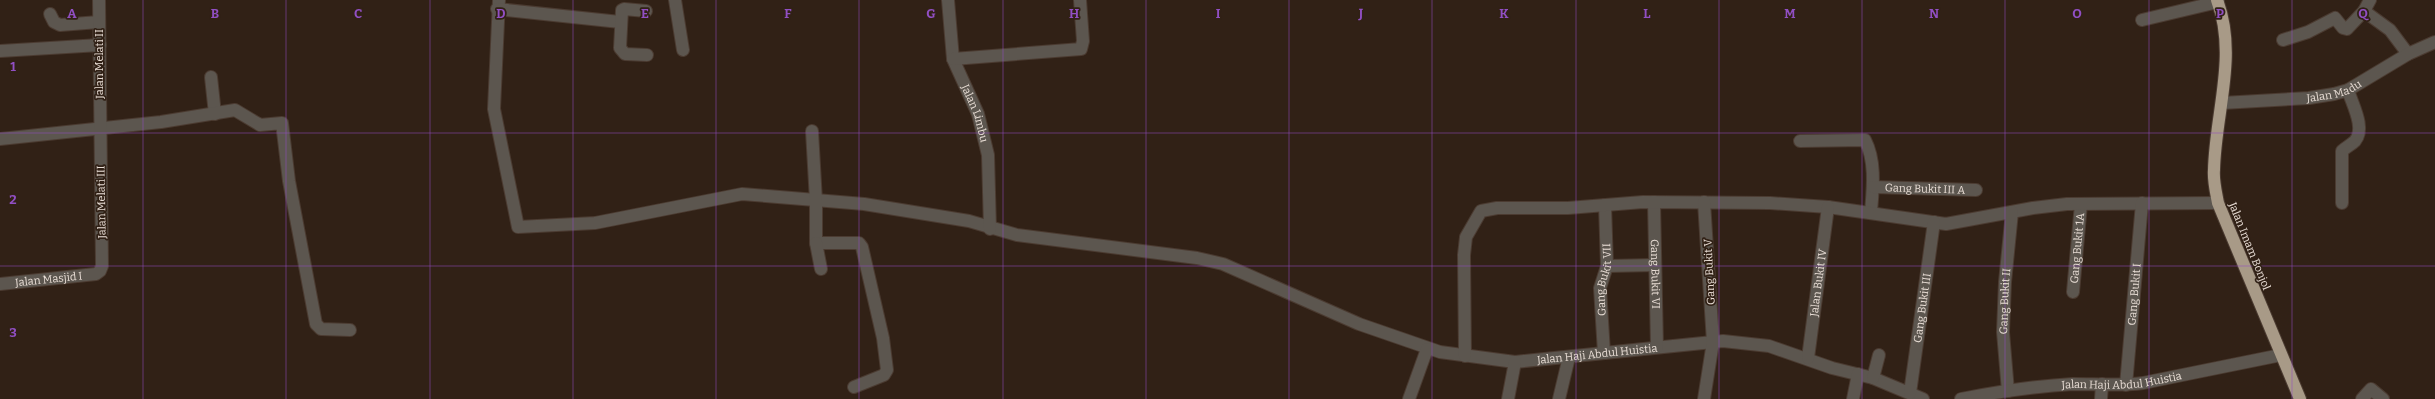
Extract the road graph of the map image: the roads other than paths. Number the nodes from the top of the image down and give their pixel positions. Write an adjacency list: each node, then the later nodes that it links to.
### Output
1 (99, 0): 12 (street, Jalan Melati II)
2 (674, 0): 17 (street)
3 (948, 0): 21 (street, Jalan Limbu)
4 (1080, 0): 21 (street)
5 (2370, 0): 8 (street)
6 (2218, 1): 11 (street); 24 (highway, Jalan Imam Bonjol)
7 (498, 5): 13 (street); 32 (street, Jalan Haji Abdul Huistia)
8 (2364, 11): 14 (street); 19 (street)
9 (646, 12): 13 (street)
10 (50, 14): 12 (street)
11 (2142, 20)
12 (99, 22): 16 (street, Jalan Melati II)
13 (620, 22): 20 (street)
14 (2283, 40)
15 (2435, 42): 19 (street, Jalan Madu)
16 (100, 45): 18 (street); 26 (street, Jalan Melati II)
17 (683, 50)
18 (0, 51)
19 (2408, 54): 23 (street, Jalan Madu)
20 (647, 55)
21 (953, 60): 44 (street, Jalan Limbu)
22 (211, 77): 25 (street)
23 (2348, 90): 24 (street, Jalan Madu); 38 (street)
24 (2222, 103): 36 (highway, Jalan Imam Bonjol)
25 (215, 114): 26 (street); 52 (street)
26 (99, 129): 28 (street); 49 (street, Jalan Melati III)
27 (812, 132): 32 (street)
28 (0, 139)
29 (1800, 141): 30 (street)
30 (1874, 187): 31 (street, Gang Bukit III A); 41 (street)
31 (1976, 190)
32 (816, 201): 44 (street, Jalan Haji Abdul Huistia); 45 (street)
33 (1654, 202): 34 (street); 39 (street); 46 (street, Gang Bukit VI)
34 (1704, 202): 40 (street); 53 (street, Gang Bukit V)
35 (2142, 203): 36 (street); 37 (street); 66 (street, Gang Bukit I)
36 (2218, 203): 58 (highway, Jalan Imam Bonjol)
37 (2081, 204): 42 (street); 51 (street, Gang Bukit 1A)
38 (2342, 204)
39 (1605, 205): 47 (street, Gang Bukit VII); 59 (street)
40 (1828, 207): 41 (street); 61 (street, Jalan Bukit IV)
41 (1871, 212): 43 (street)
42 (2012, 212): 43 (street); 68 (street, Gang Bukit II)
43 (1934, 222): 69 (street, Gang Bukit III)
44 (990, 229): 55 (street, Jalan Haji Abdul Huistia)
45 (816, 243): 48 (street); 67 (street)
46 (1655, 264): 47 (street); 54 (street, Gang Bukit VI)
47 (1607, 266): 56 (street, Gang Bukit VII)
48 (821, 269)
49 (98, 273): 50 (street, Jalan Masjid I)
50 (0, 284)
51 (2073, 292)
52 (350, 330)
53 (1713, 342): 54 (street, Jalan Haji Abdul Huistia); 61 (street, Jalan Haji Abdul Huistia); 73 (street, Gang Bukit V)
54 (1656, 347): 56 (street, Jalan Haji Abdul Huistia)
55 (1427, 349): 59 (street, Jalan Haji Abdul Huistia); 70 (street)
56 (1604, 354): 60 (street, Jalan Haji Abdul Huistia)
57 (1879, 355): 64 (street)
58 (2281, 355): 66 (street, Jalan Haji Abdul Huistia); 78 (highway, Jalan Imam Bonjol)
59 (1465, 356): 62 (street, Jalan Haji Abdul Huistia)
60 (1569, 357): 62 (street, Jalan Haji Abdul Huistia); 72 (street)
61 (1808, 358): 63 (street, Jalan Haji Abdul Huistia)
62 (1516, 362): 71 (street)
63 (1858, 374): 64 (street, Jalan Haji Abdul Huistia); 74 (street)
64 (1873, 378): 69 (street, Jalan Haji Abdul Huistia)
65 (2102, 384): 66 (street, Jalan Haji Abdul Huistia); 68 (street, Jalan Haji Abdul Huistia); 77 (street)
66 (2126, 385)
67 (854, 387)
68 (2008, 391): 76 (street, Jalan Haji Abdul Huistia)
69 (1910, 393): 75 (street, Jalan Haji Abdul Huistia)
70 (1410, 399)
71 (1508, 399)
72 (1558, 399)
73 (1704, 399)
74 (1853, 399)
75 (1922, 399)
76 (1961, 399)
77 (2101, 399)
78 (2300, 399)
79 (2362, 399): 80 (street)
80 (2383, 399)

